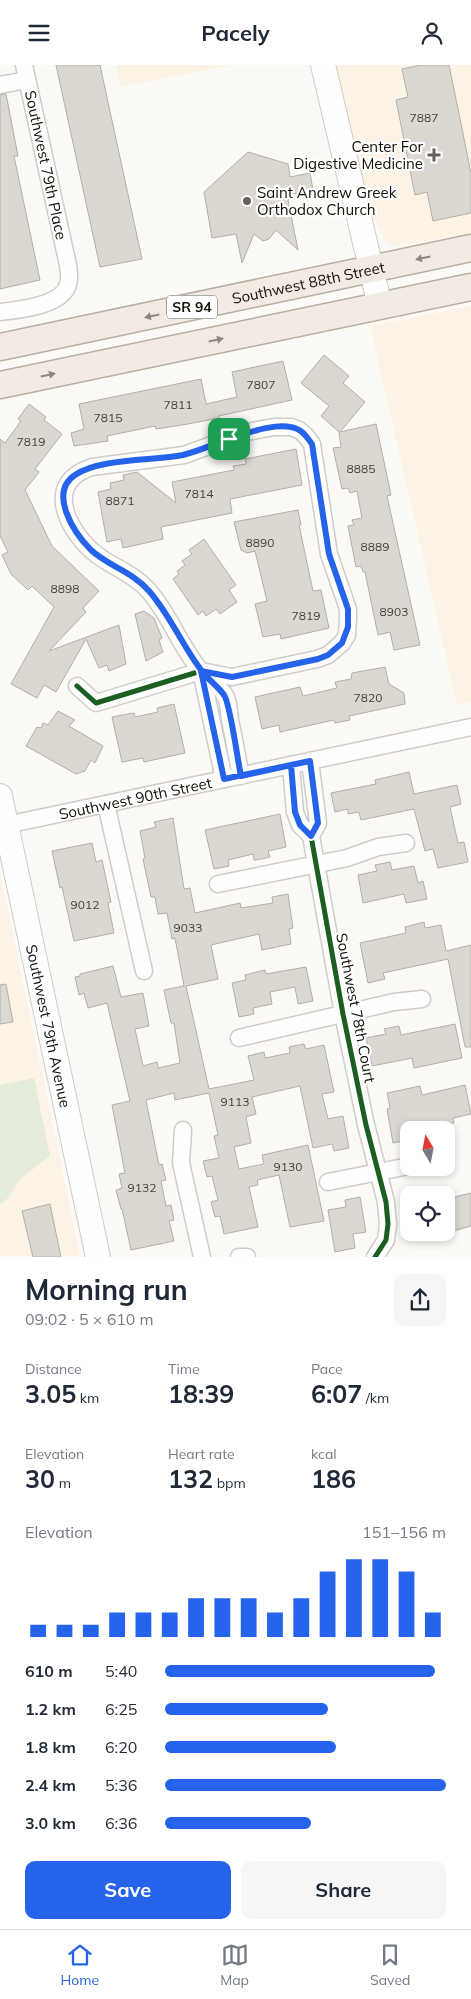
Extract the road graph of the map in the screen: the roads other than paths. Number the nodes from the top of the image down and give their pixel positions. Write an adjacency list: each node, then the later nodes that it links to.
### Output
1 (323, 65): 5 (street)
2 (26, 72): 3 (street); 8 (street, Southwest 79th Place)
3 (0, 85)
4 (471, 248): 5 (main road, Southwest 88th Street / SR 94, one-way to 5)
5 (371, 269): 7 (street); 9 (main road, Southwest 88th Street / SR 94, one-way to 9)
6 (471, 287): 7 (main road, SR 94)
7 (380, 306): 10 (main road, SR 94, one-way to 7)
8 (0, 312)
9 (0, 347)
10 (0, 385)
11 (201, 671): 11 (street); 12 (street); 16 (street); 17 (street)
12 (76, 686)
13 (471, 727): 14 (street, Southwest 90th Street)
14 (310, 761): 15 (street, Southwest 90th Street); 21 (street)
15 (291, 765): 16 (street, Southwest 90th Street); 21 (street, Southwest 78th Court)
16 (241, 776): 17 (street, Southwest 90th Street)
17 (224, 779): 19 (street, Southwest 90th Street)
18 (0, 796): 20 (street, Southwest 79th Avenue)
19 (106, 804): 20 (street, Southwest 90th Street); 25 (street)
20 (6, 825): 33 (street, Southwest 79th Avenue)
21 (311, 836): 23 (street, Southwest 78th Court)
22 (406, 843): 23 (street)
23 (317, 864): 24 (street); 27 (street, Southwest 78th Court)
24 (218, 884)
25 (144, 971)
26 (422, 999): 27 (street)
27 (343, 1014): 28 (street); 31 (street, Southwest 78th Court)
28 (239, 1038)
29 (183, 1130): 34 (street)
30 (400, 1169): 31 (street)
31 (378, 1173): 32 (street); 37 (street, Southwest 78th Court)
32 (328, 1181)
33 (98, 1257)
34 (202, 1257)
35 (239, 1257): 36 (street)
36 (248, 1257)
37 (375, 1257)

